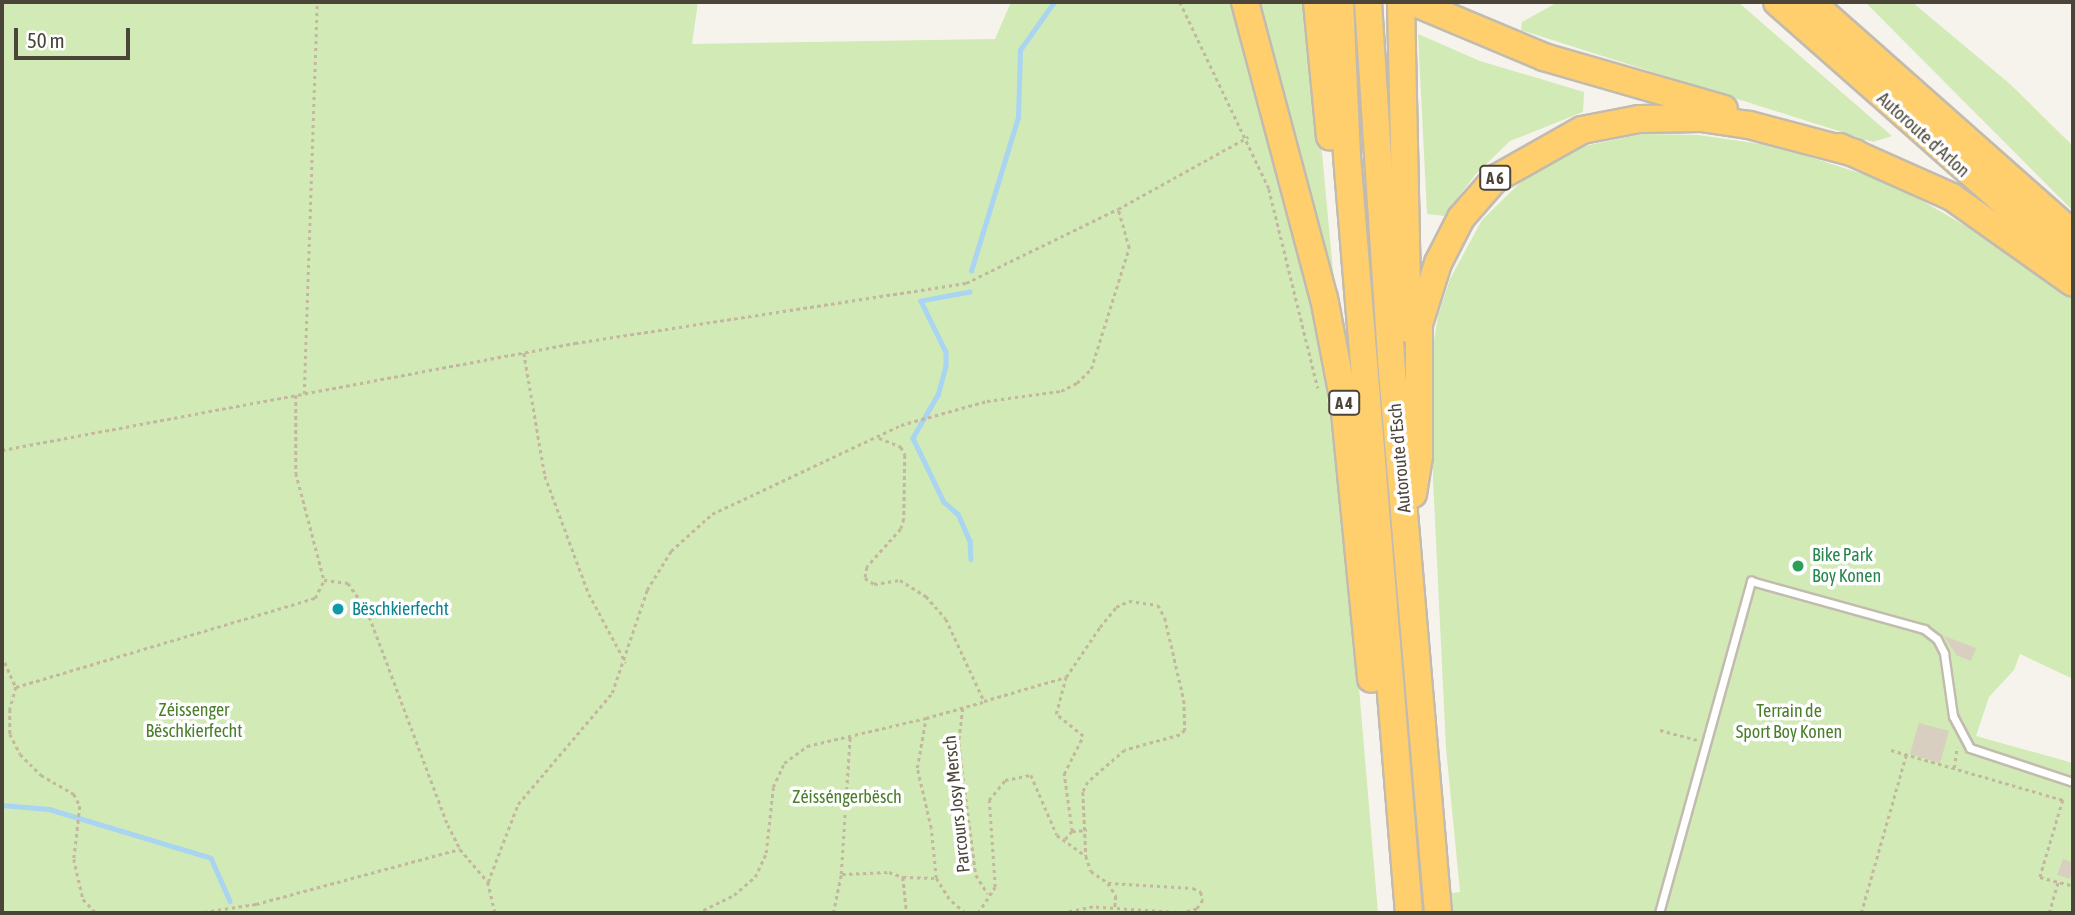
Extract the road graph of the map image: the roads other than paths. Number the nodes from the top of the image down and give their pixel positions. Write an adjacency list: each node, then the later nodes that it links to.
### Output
1 (1245, 2): 16 (highway, A 4)
2 (1317, 2): 13 (highway, A 4)
3 (1340, 2): 13 (highway, Autoroute d'Esch / A 4)
4 (1368, 2): 14 (highway, Autoroute d'Esch)
5 (1401, 2): 14 (highway)
6 (1413, 2): 9 (highway, A 6)
7 (1777, 2): 11 (highway, Autoroute d'Arlon)
8 (1811, 2): 10 (highway, Autoroute d'Arlon)
9 (1855, 153): 12 (highway, A 6); 14 (highway, A 6)
10 (2073, 234)
11 (2073, 264)
12 (2073, 283)
13 (1375, 514): 16 (highway, Autoroute d'Esch / A 4)
14 (1406, 533): 18 (highway, Autoroute d'Esch)
15 (2073, 782): 19 (lane)
16 (1400, 811): 17 (highway, Autoroute d'Esch / A 4)
17 (1409, 913)
18 (1438, 913)
19 (1659, 913)

